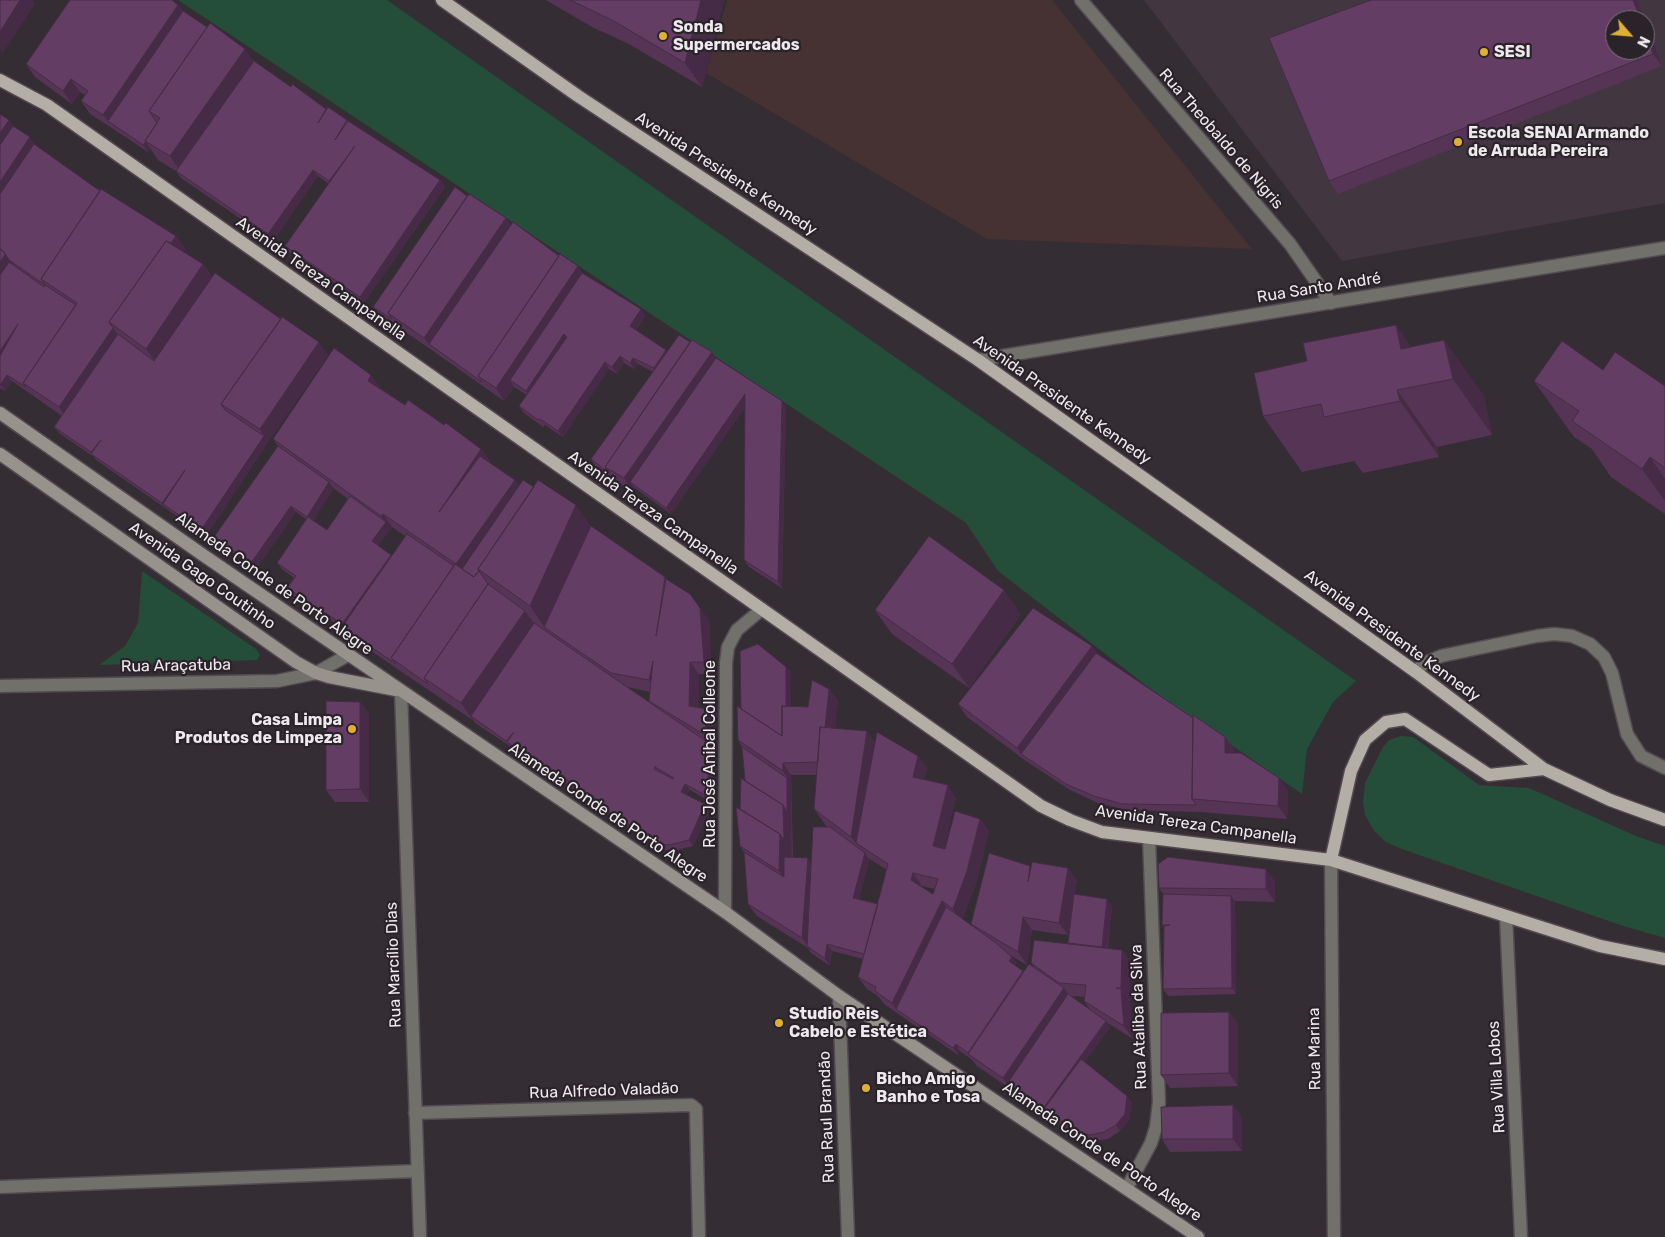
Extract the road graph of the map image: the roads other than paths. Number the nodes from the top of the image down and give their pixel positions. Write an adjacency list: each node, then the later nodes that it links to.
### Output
1 (442, 0): 6 (main road, Avenida Presidente Kennedy)
2 (1081, 0): 5 (street, Rua Theobaldo de Nigris)
3 (0, 80): 9 (main road, Avenida Tereza Campanella)
4 (1665, 248): 5 (street, Rua Santo André)
5 (1330, 303): 6 (street, Rua Santo André)
6 (978, 360): 11 (main road, Avenida Presidente Kennedy)
7 (0, 413): 10 (main road, Alameda Conde de Porto Alegre)
8 (0, 454): 12 (main road, Avenida Gago Coutinho)
9 (762, 609): 18 (main road, Avenida Tereza Campanella); 20 (street, Rua José Anibal Colleone)
10 (348, 655): 12 (street, Rua Araçatuba); 14 (main road, Alameda Conde de Porto Alegre)
11 (1416, 672): 15 (street); 16 (main road, Avenida Presidente Kennedy)
12 (316, 673): 13 (street, Rua Araçatuba); 14 (main road, Avenida Gago Coutinho)
13 (0, 686)
14 (401, 691): 20 (main road, Alameda Conde de Porto Alegre); 24 (street, Rua Marcílio Dias)
15 (1665, 768)
16 (1544, 769): 17 (main road, Avenida Presidente Kennedy); 19 (main road)
17 (1665, 820)
18 (1149, 838): 19 (main road, Avenida Tereza Campanella); 27 (street, Rua Ataliba da Silva)
19 (1331, 860): 21 (main road); 32 (street, Rua Marina)
20 (725, 912): 23 (main road, Alameda Conde de Porto Alegre)
21 (1506, 916): 22 (main road); 33 (street, Rua Villa Lobos)
22 (1665, 959)
23 (839, 996): 27 (main road, Alameda Conde de Porto Alegre); 30 (street, Rua Raul Brandão)
24 (415, 1113): 25 (street, Rua Marcílio Dias); 29 (street, Rua Alfredo Valadão)
25 (417, 1171): 26 (street); 28 (street, Rua Marcílio Dias)
26 (0, 1187)
27 (1127, 1188): 31 (main road, Alameda Conde de Porto Alegre)
28 (420, 1237)
29 (699, 1237)
30 (848, 1237)
31 (1198, 1237)
32 (1334, 1237)
33 (1521, 1237)

